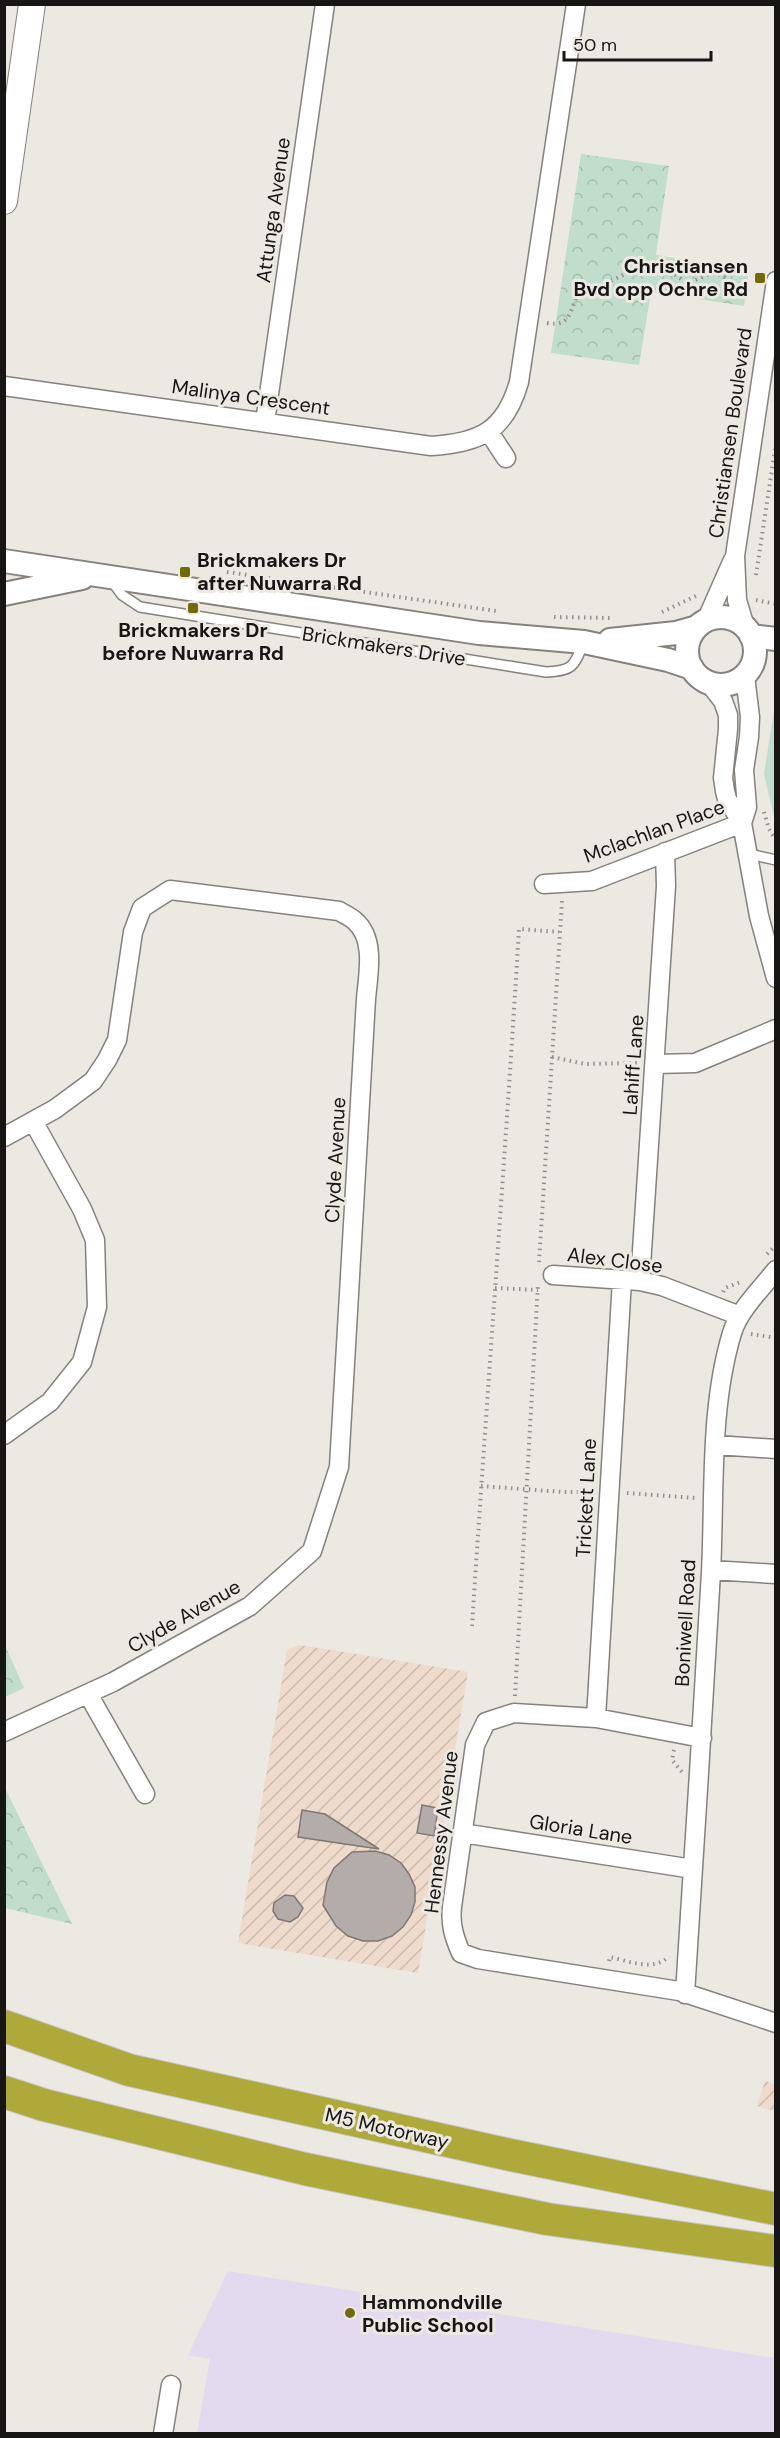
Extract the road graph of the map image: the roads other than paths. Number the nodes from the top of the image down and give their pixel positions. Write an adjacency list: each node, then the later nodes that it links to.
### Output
1 (32, 4): 4 (main road)
2 (325, 4): 8 (street, Attunga Avenue)
3 (576, 4): 9 (street, Malinya Crescent)
4 (4, 201)
5 (776, 281): 6 (street, Christiansen Boulevard)
6 (768, 375): 11 (street, Christiansen Boulevard)
7 (4, 386): 8 (street, Malinya Crescent)
8 (265, 422): 9 (street, Malinya Crescent)
9 (489, 432): 10 (street)
10 (506, 458)
11 (735, 556): 15 (street, Christiansen Boulevard); 16 (street, Christiansen Boulevard)
12 (4, 561): 13 (street, Brickmakers Drive)
13 (102, 576): 14 (street); 18 (street, Brickmakers Drive); 18 (lane, Brickmakers Drive)
14 (4, 594)
15 (702, 624): 16 (street); 18 (street, Brickmakers Drive); 20 (street)
16 (748, 631): 17 (street); 21 (street)
17 (776, 639)
18 (584, 642): 20 (street, Brickmakers Drive)
19 (776, 660): 21 (street)
20 (692, 668): 22 (street)
21 (748, 672): 22 (street); 23 (street)
22 (709, 683): 23 (street)
23 (742, 823): 24 (street, Mclachlan Place); 25 (street)
24 (665, 852): 27 (street, Mclachlan Place); 30 (street, Lahiff Lane)
25 (749, 854): 26 (lane); 28 (street)
26 (776, 860)
27 (544, 884)
28 (776, 978)
29 (776, 1029): 30 (street)
30 (656, 1064): 36 (street, Lahiff Lane)
31 (33, 1121): 32 (street, Clyde Avenue); 38 (street); 43 (street, Clyde Avenue)
32 (4, 1137)
33 (776, 1270): 37 (street, Boniwell Road)
34 (553, 1275): 35 (street, Alex Close)
35 (622, 1280): 36 (street, Alex Close); 44 (street, Trickett Lane)
36 (640, 1281): 37 (street, Alex Close)
37 (736, 1323): 39 (street, Boniwell Road)
38 (4, 1435)
39 (716, 1445): 40 (street); 41 (street, Boniwell Road)
40 (776, 1449)
41 (711, 1570): 42 (street); 46 (street, Boniwell Road)
42 (776, 1574)
43 (88, 1694): 45 (street, Clyde Avenue); 47 (street)
44 (596, 1719): 46 (street, Hennessy Avenue); 48 (street, Hennessy Avenue)
45 (4, 1732)
46 (702, 1738): 49 (street, Boniwell Road)
47 (145, 1794)
48 (462, 1833): 49 (street, Gloria Lane); 50 (street, Hennessy Avenue)
49 (693, 1869): 50 (street, Boniwell Road)
50 (685, 1994): 51 (street, Hennessy Avenue)
51 (776, 2023)
52 (4, 2026): 54 (highway, M5 Motorway)
53 (4, 2092): 55 (highway)
54 (776, 2209)
55 (776, 2251)
56 (171, 2385): 57 (street)
57 (163, 2433)

